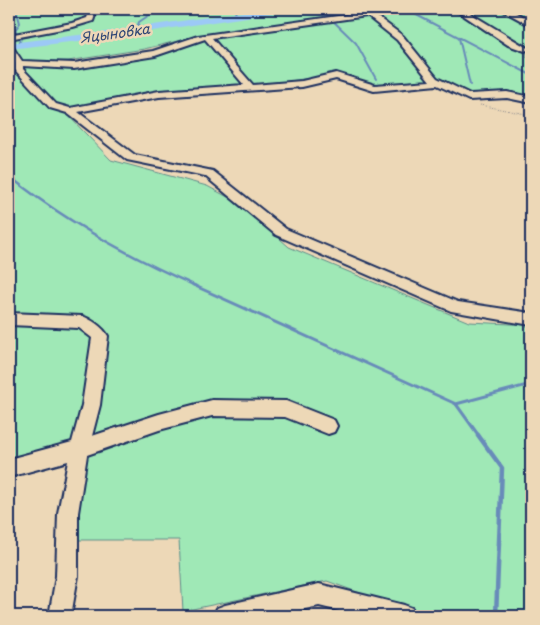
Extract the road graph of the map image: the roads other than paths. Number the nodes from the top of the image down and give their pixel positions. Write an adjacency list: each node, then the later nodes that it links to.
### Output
1 (94, 9): 9 (lane)
2 (402, 9): 3 (lane); 7 (lane)
3 (409, 9): 4 (lane)
4 (434, 9)
5 (458, 9): 12 (lane)
6 (504, 9): 8 (lane)
7 (369, 14): 10 (lane); 14 (lane)
8 (531, 24)
9 (16, 36)
10 (207, 37): 13 (lane); 15 (lane)
11 (10, 50): 13 (lane)
12 (529, 50)
13 (19, 63): 17 (lane)
14 (434, 80): 15 (lane); 16 (lane)
15 (251, 88): 17 (lane)
16 (531, 100)
17 (70, 111): 19 (lane)
18 (9, 319): 21 (lane)
19 (531, 319)
20 (328, 426): 21 (lane)
21 (79, 449): 22 (lane); 23 (lane)
22 (9, 468)
23 (60, 616)
24 (225, 616): 25 (lane)
25 (404, 616)

